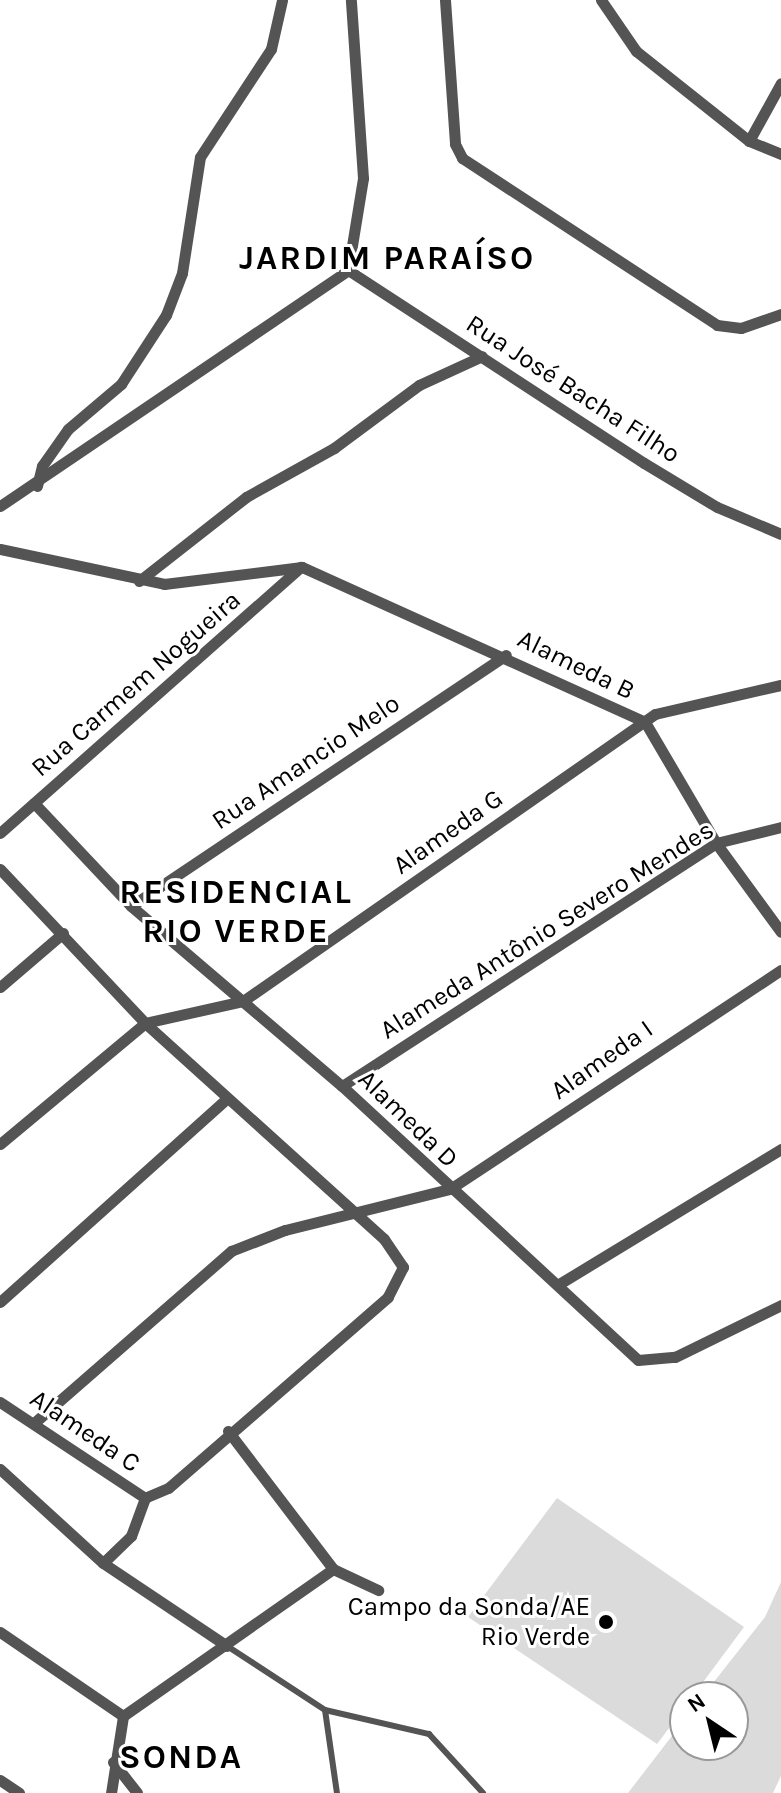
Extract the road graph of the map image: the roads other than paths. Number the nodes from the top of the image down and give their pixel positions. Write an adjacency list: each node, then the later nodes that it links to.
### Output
1 (282, 0): 11 (street)
2 (351, 0): 8 (street)
3 (445, 0): 9 (street)
4 (601, 0): 6 (street)
5 (781, 83): 6 (street)
6 (749, 141): 7 (street)
7 (781, 154)
8 (348, 270): 10 (street, Rua José Bacha Filho); 11 (street)
9 (781, 314)
10 (482, 356): 13 (street, Rua José Bacha Filho); 16 (street)
11 (37, 486): 12 (street)
12 (0, 506)
13 (781, 534)
14 (0, 549): 16 (street)
15 (302, 567): 16 (street); 17 (street, Alameda B); 20 (street, Rua Carmem Nogueira)
16 (139, 581)
17 (506, 655): 19 (street, Alameda B); 25 (street, Rua Amancio Melo)
18 (781, 685): 19 (street, Alameda G)
19 (645, 722): 23 (street, Alameda B); 30 (street, Alameda G)
20 (34, 803): 22 (street, Rua Carmem Nogueira); 25 (street, Alameda D)
21 (781, 827): 23 (street, Alameda Antônio Severo Mendes)
22 (0, 833)
23 (716, 843): 26 (street, Alameda B); 32 (street, Alameda Antônio Severo Mendes)
24 (0, 869): 27 (street)
25 (131, 906): 30 (street, Alameda D)
26 (781, 932)
27 (63, 933): 29 (street); 31 (street)
28 (781, 970): 36 (street, Alameda I)
29 (0, 987)
30 (243, 1001): 31 (street, Alameda G); 32 (street, Alameda D)
31 (145, 1023): 33 (street); 34 (street)
32 (342, 1086): 36 (street, Alameda D)
33 (227, 1098): 37 (street); 39 (street)
34 (0, 1144)
35 (781, 1149): 38 (street)
36 (450, 1189): 37 (street, Alameda I); 38 (street, Alameda D)
37 (355, 1214): 42 (street, Alameda I); 43 (street)
38 (559, 1284): 40 (street, Alameda D)
39 (0, 1302)
40 (781, 1305)
41 (0, 1402): 42 (street, Alameda C)
42 (34, 1423): 45 (street, Alameda C)
43 (228, 1431): 45 (street); 47 (street)
44 (0, 1469): 46 (street)
45 (145, 1498): 46 (street)
46 (103, 1563): 50 (street)
47 (333, 1569): 48 (street); 50 (street)
48 (378, 1590)
49 (0, 1632): 52 (street)
50 (227, 1646): 51 (lane); 52 (street)
51 (325, 1710): 58 (lane); 59 (lane)
52 (123, 1716): 53 (street)
53 (113, 1762): 56 (street); 57 (street)
54 (0, 1780): 55 (street)
55 (19, 1793)
56 (111, 1793)
57 (137, 1793)
58 (337, 1793)
59 (483, 1793)

